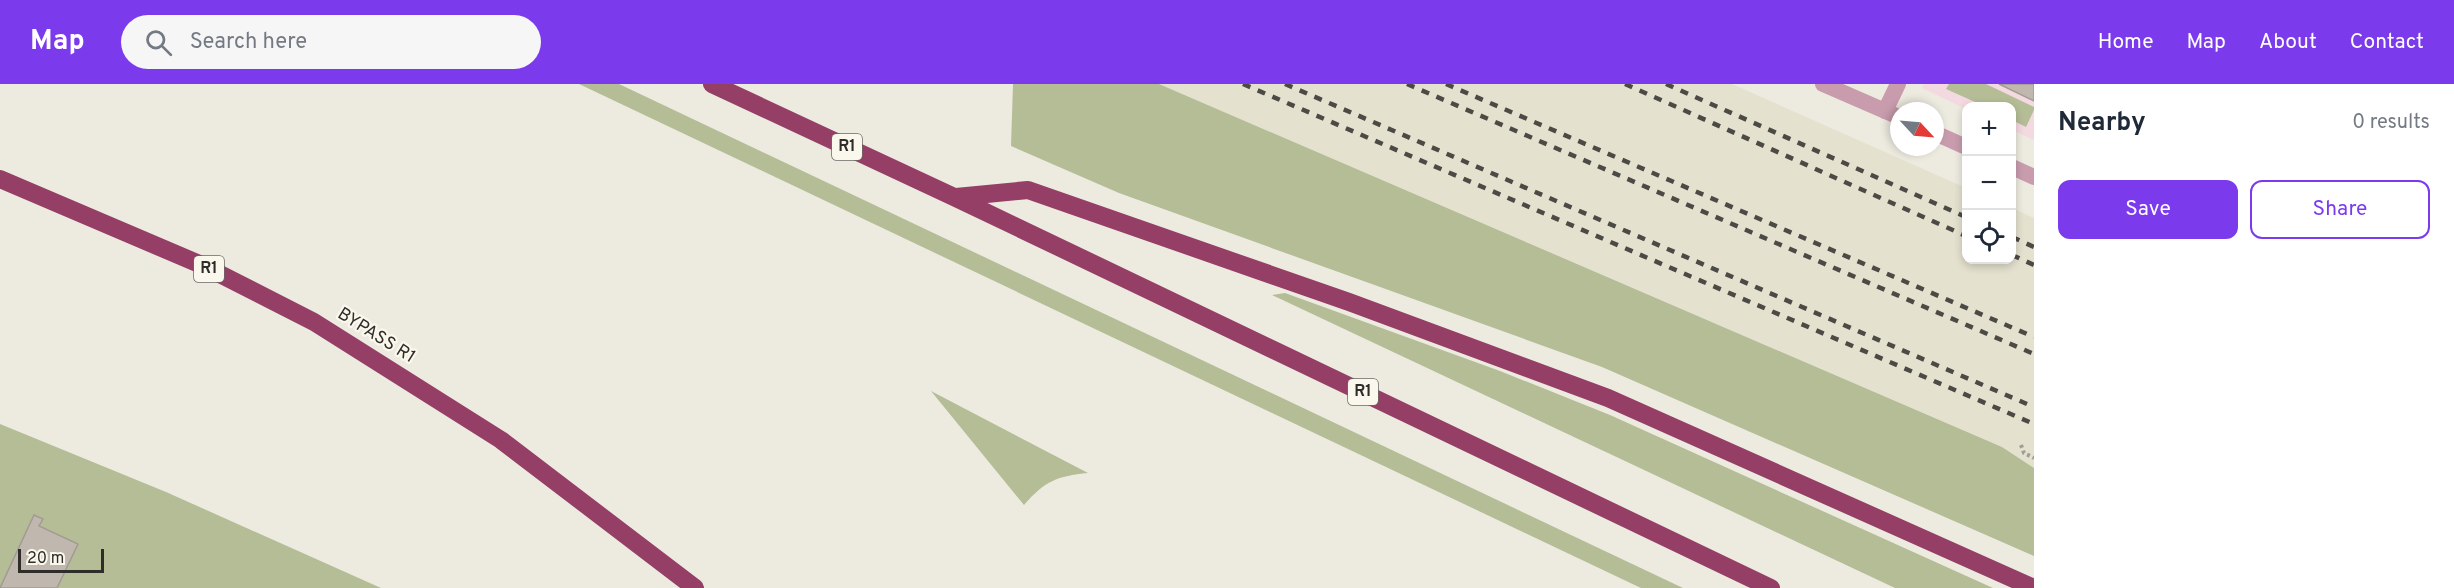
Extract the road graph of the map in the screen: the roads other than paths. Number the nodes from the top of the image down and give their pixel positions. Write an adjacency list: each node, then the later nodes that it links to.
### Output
1 (712, 84): 11 (highway, R1)
2 (1823, 84): 5 (street)
3 (1898, 84): 4 (street)
4 (1894, 102)
5 (1890, 113)
6 (1944, 137): 7 (street)
7 (1962, 145)
8 (2016, 169): 9 (street)
9 (2034, 177)
10 (0, 179): 12 (highway, BYPASS R1 / R1)
11 (954, 197): 13 (highway, R1); 14 (highway)
12 (695, 588)
13 (1771, 588)
14 (2034, 588)

